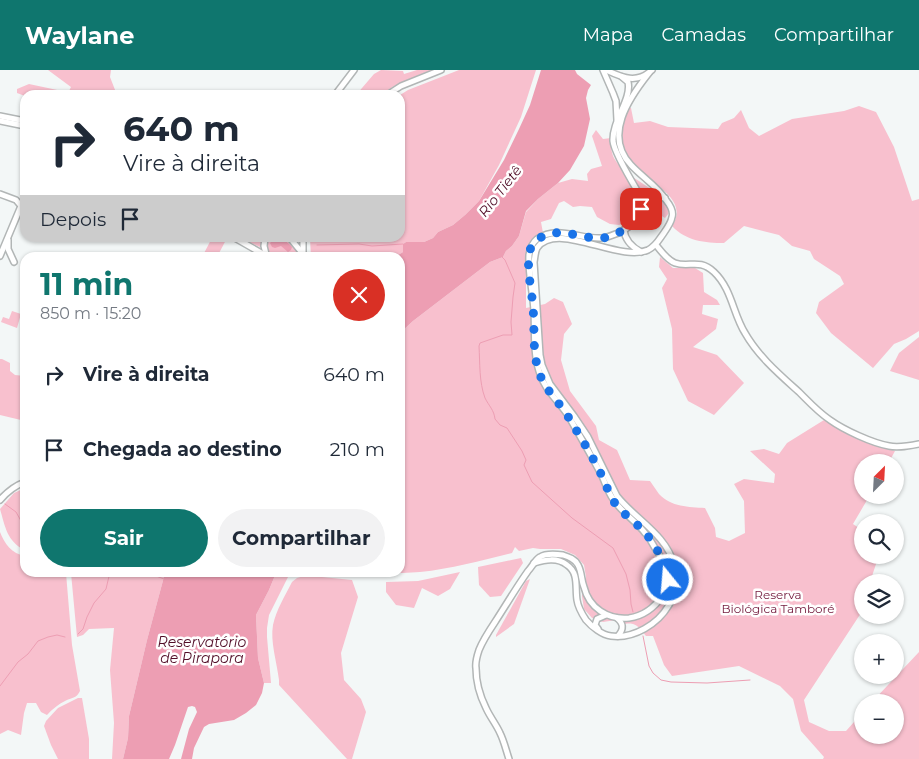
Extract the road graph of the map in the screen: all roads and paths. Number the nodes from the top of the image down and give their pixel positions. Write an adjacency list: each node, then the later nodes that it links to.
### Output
1 (354, 70): 6 (main road)
2 (441, 70): 7 (main road)
3 (606, 70): 5 (main road); 10 (main road)
4 (651, 70): 5 (main road); 14 (main road)
5 (616, 74): 10 (main road)
6 (339, 90)
7 (395, 90)
8 (0, 116): 9 (main road)
9 (20, 120)
10 (617, 120): 15 (main road)
11 (0, 121): 12 (main road)
12 (20, 125)
13 (0, 194): 16 (main road)
14 (665, 198): 15 (main road); 21 (main road)
15 (642, 202): 18 (main road)
16 (20, 204)
17 (20, 208): 19 (main road)
18 (624, 230): 23 (main road); 31 (main road)
19 (8, 237): 24 (main road); 25 (main road)
20 (242, 242): 22 (main road)
21 (656, 245): 23 (main road); 26 (main road)
22 (261, 252)
23 (641, 252): 33 (main road)
24 (0, 256)
25 (14, 262)
26 (919, 444)
27 (20, 484): 28 (main road)
28 (0, 500)
29 (534, 563): 30 (main road); 32 (main road); 34 (main road)
30 (607, 615): 31 (main road); 32 (main road)
31 (617, 618): 33 (main road)
32 (598, 631): 33 (main road)
33 (617, 636)
34 (509, 759)

